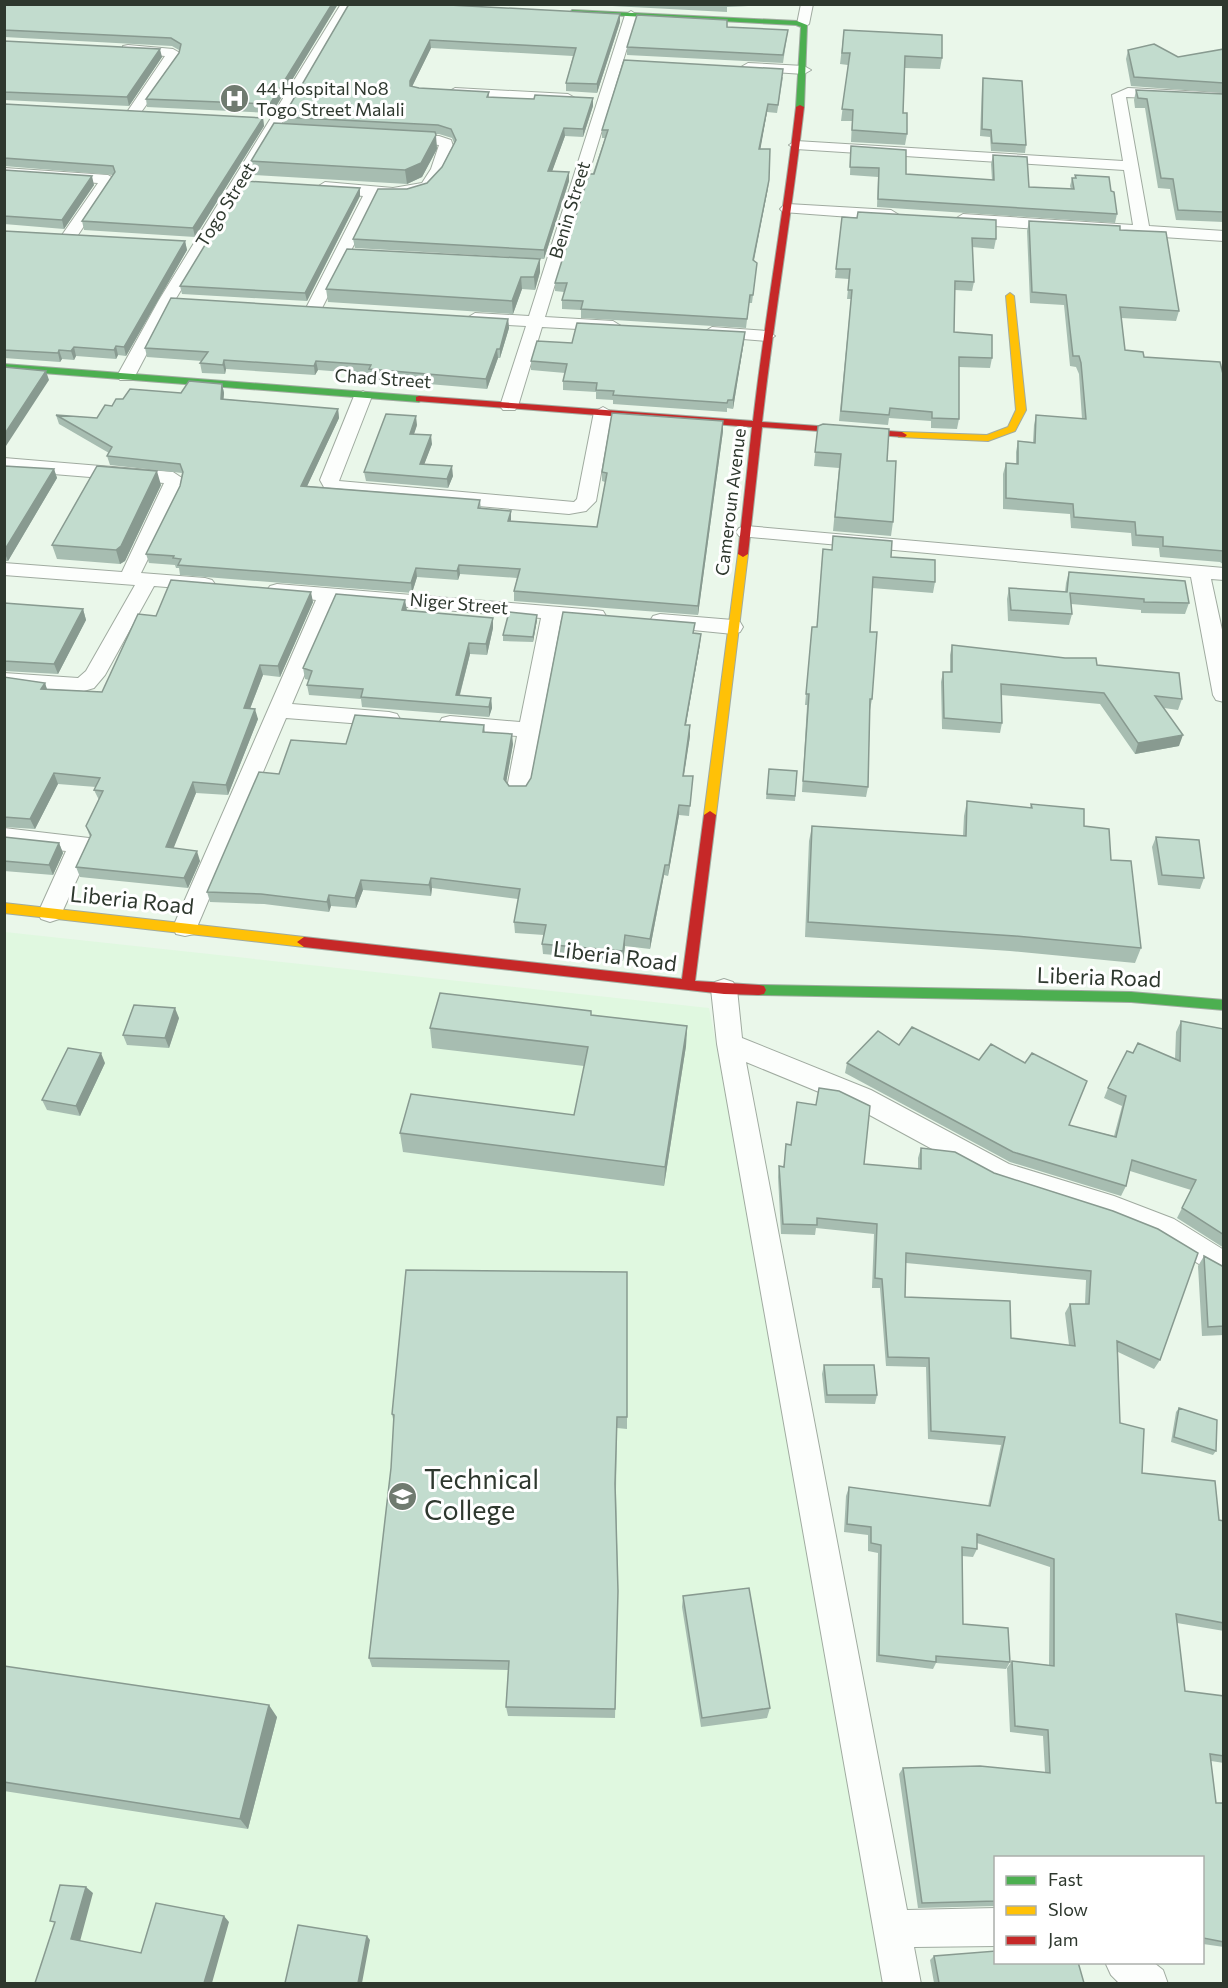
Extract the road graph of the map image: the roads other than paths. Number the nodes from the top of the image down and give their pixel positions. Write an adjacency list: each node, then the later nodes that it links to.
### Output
1 (348, 4): 14 (street, Togo Street)
2 (807, 4): 5 (street)
3 (561, 12): 4 (street)
4 (631, 15): 5 (street); 11 (street, Benin Street)
5 (803, 24): 8 (street, Cameroun Avenue)
6 (109, 48): 12 (street)
7 (734, 67): 8 (street)
8 (804, 70): 16 (street, Cameroun Avenue)
9 (443, 91): 11 (street)
10 (1224, 97): 17 (street)
11 (593, 99): 36 (street, Benin Street)
12 (156, 114)
13 (256, 119): 14 (street)
14 (278, 128): 28 (street, Togo Street)
15 (391, 138): 20 (street)
16 (796, 145): 17 (street); 21 (street, Cameroun Avenue)
17 (1131, 166): 24 (street)
18 (4, 172): 25 (street)
19 (307, 186): 20 (street)
20 (373, 191): 29 (street)
21 (788, 208): 22 (street); 39 (street, Cameroun Avenue)
22 (906, 216)
23 (941, 218): 24 (street)
24 (1142, 230): 26 (street)
25 (92, 236)
26 (1224, 236)
27 (180, 243): 28 (street)
28 (202, 244): 32 (street, Togo Street)
29 (341, 254): 30 (street); 34 (street)
30 (365, 255)
31 (1010, 296): 45 (street, Chad Street)
32 (167, 300): 33 (street); 41 (street, Togo Street)
33 (189, 301)
34 (336, 311)
35 (453, 317): 36 (street)
36 (535, 321): 37 (street); 43 (street, Benin Street)
37 (628, 327)
38 (697, 332): 39 (street)
39 (767, 336): 45 (street, Cameroun Avenue)
40 (4, 368): 41 (street, Chad Street)
41 (126, 376): 42 (street, Chad Street)
42 (363, 396): 43 (street, Chad Street); 44 (street)
43 (509, 406): 44 (street, Chad Street)
44 (603, 412): 45 (street, Chad Street)
45 (759, 424): 47 (street, Cameroun Avenue)
46 (4, 464): 51 (street)
47 (746, 532): 49 (street); 58 (street, Cameroun Avenue)
48 (4, 569): 51 (street)
49 (1200, 572): 50 (street); 60 (street)
50 (1224, 574)
51 (139, 579): 52 (street); 59 (street)
52 (227, 586)
53 (261, 588): 54 (street, Niger Street)
54 (329, 594): 55 (street, Niger Street); 61 (street)
55 (552, 612): 56 (street, Niger Street); 64 (street)
56 (620, 618)
57 (643, 619): 58 (street)
58 (734, 627): 70 (street, Cameroun Avenue)
59 (4, 680)
60 (1224, 695)
61 (279, 710): 62 (street); 69 (street)
62 (405, 720)
63 (428, 722): 64 (street)
64 (531, 730): 65 (street)
65 (518, 788)
66 (4, 836): 68 (street)
67 (4, 908): 68 (street, Liberia Road)
68 (50, 913): 69 (street, Liberia Road)
69 (185, 927): 70 (street, Liberia Road)
70 (688, 985): 71 (street, Liberia Road)
71 (724, 990): 72 (street, Liberia Road); 73 (street)
72 (1224, 1005)
73 (730, 1044): 74 (street); 76 (street)
74 (1224, 1266)
75 (994, 1927): 76 (street)
76 (892, 1929): 78 (street)
77 (1126, 1964): 79 (street)
78 (902, 1983)
79 (1149, 1983)

